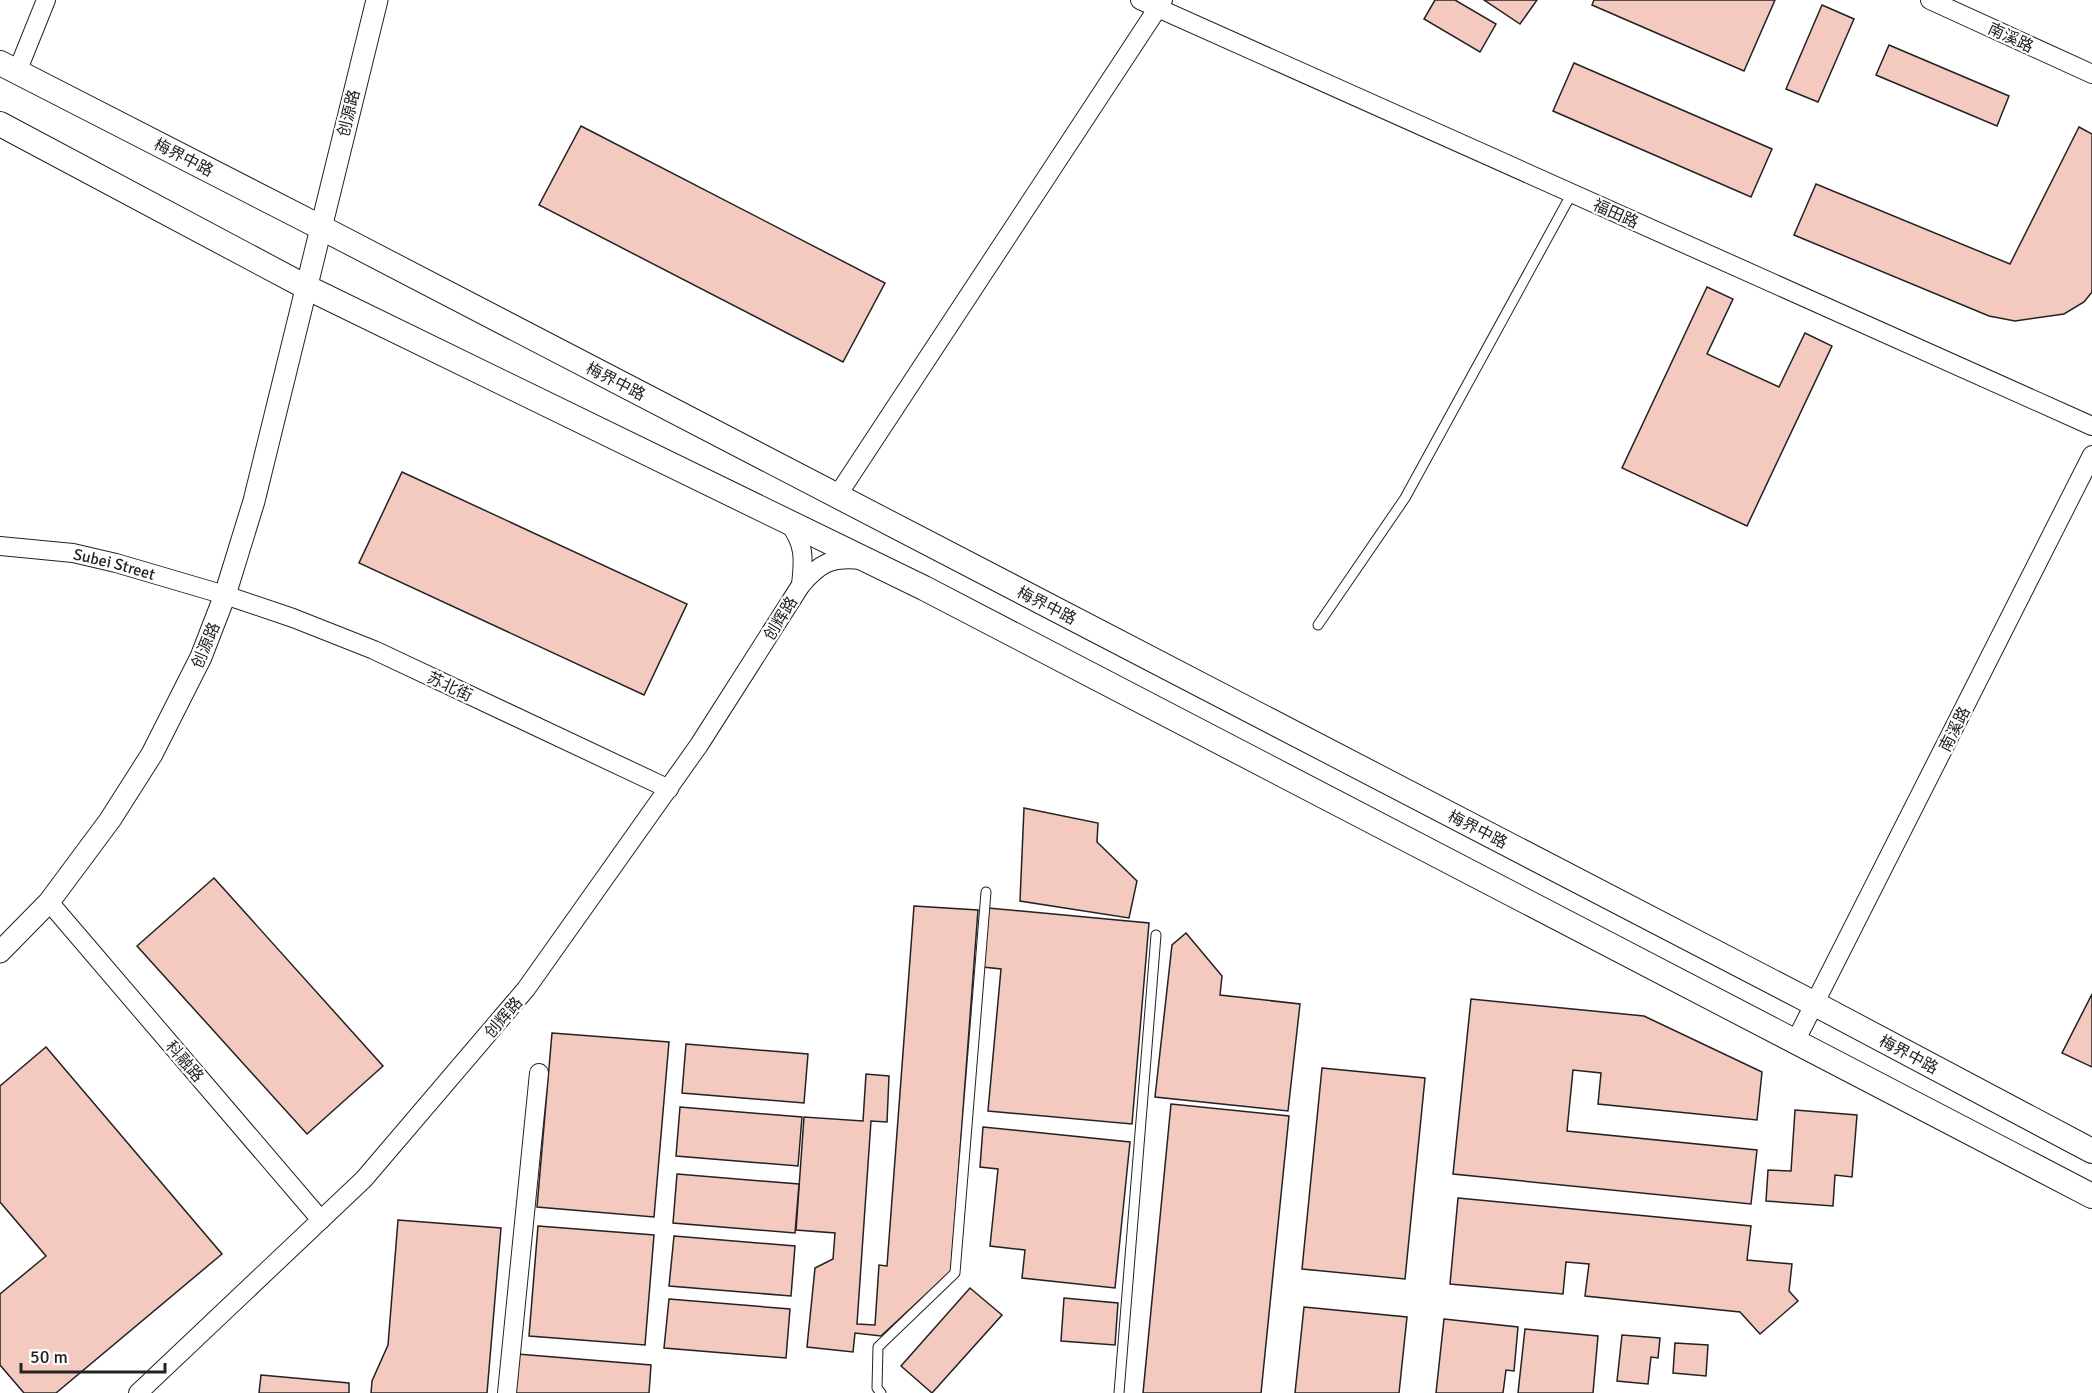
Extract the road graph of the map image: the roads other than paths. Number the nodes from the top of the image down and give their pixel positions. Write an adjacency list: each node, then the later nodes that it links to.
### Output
1 (46, 0): 6 (street)
2 (377, 0): 10 (street, 创源路)
3 (1140, 0): 5 (street, 福田路)
4 (1930, 0): 7 (street, 南溪路)
5 (1160, 4): 9 (street, 福田路); 14 (street)
6 (9, 67): 10 (main road, 梅界中路)
7 (2092, 74)
8 (0, 124): 11 (main road)
9 (1572, 193): 12 (street, 福田路); 20 (lane)
10 (320, 227): 11 (street, 创源路); 14 (main road, 梅界中路)
11 (306, 287): 15 (main road); 19 (street, 创源路)
12 (2092, 426)
13 (2092, 455): 26 (street, 南溪路)
14 (837, 496): 26 (main road, 梅界中路)
15 (788, 522): 17 (main road); 18 (street)
16 (0, 546): 19 (street, Subei Street)
17 (867, 560): 18 (street); 27 (main road)
18 (801, 585): 21 (street, 创辉路)
19 (225, 595): 21 (street, 苏北街); 23 (street, 创源路)
20 (1318, 625)
21 (669, 789): 31 (street, 创辉路)
22 (986, 892): 34 (lane)
23 (49, 902): 25 (street, 创源路); 31 (street, 科融路)
24 (1156, 935): 35 (lane)
25 (0, 952)
26 (1815, 1004): 27 (street, 南溪路); 29 (main road, 梅界中路)
27 (1795, 1042): 30 (main road)
28 (540, 1073): 33 (street)
29 (2092, 1151)
30 (2092, 1196)
31 (321, 1220): 32 (street, 创辉路)
32 (138, 1393)
33 (507, 1393)
34 (881, 1393)
35 (1119, 1393)

